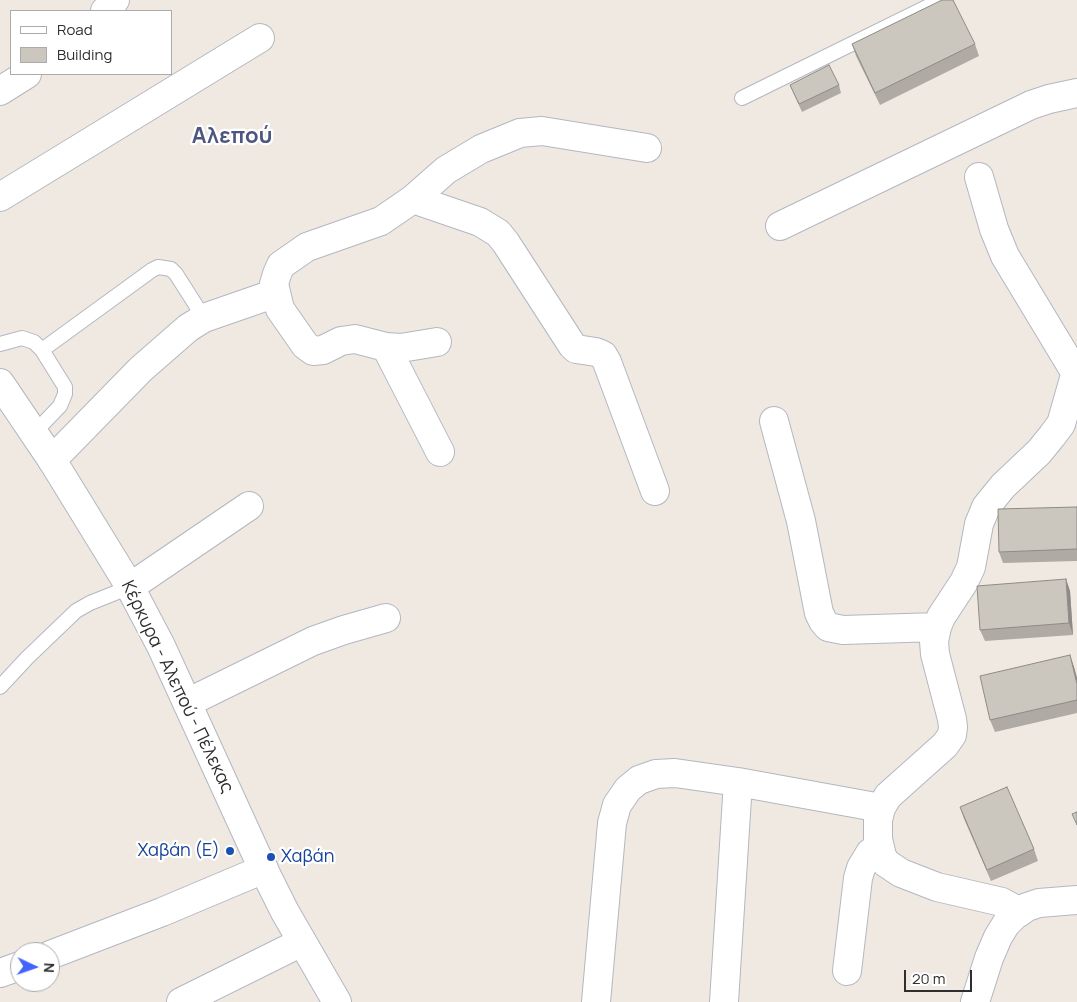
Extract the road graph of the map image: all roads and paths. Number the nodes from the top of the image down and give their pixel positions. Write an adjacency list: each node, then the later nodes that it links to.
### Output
1 (115, 0): 3 (street)
2 (941, 0): 8 (lane)
3 (106, 10)
4 (260, 38): 11 (street)
5 (26, 75): 6 (street)
6 (0, 91)
7 (1077, 93): 13 (street)
8 (742, 98)
9 (647, 148): 12 (street)
10 (980, 177): 20 (street)
11 (0, 197)
12 (413, 199): 14 (street); 27 (street)
13 (780, 226)
14 (276, 293): 15 (street); 18 (street)
15 (204, 318): 19 (lane); 26 (street)
16 (437, 342): 18 (street)
17 (0, 344): 19 (lane)
18 (386, 347): 25 (street)
19 (42, 350): 24 (lane)
20 (1076, 370): 23 (street)
21 (0, 383): 24 (street, Κέρκυρα - Αλεπού - Πέλεκας)
22 (774, 421): 31 (street)
23 (1069, 424): 31 (street)
24 (34, 433): 26 (street, Κέρκυρα - Αλεπού - Πέλεκας)
25 (440, 452)
26 (52, 460): 29 (street, Κέρκυρα - Αλεπού - Πέλεκας)
27 (655, 492)
28 (250, 506): 29 (street)
29 (130, 587): 32 (lane); 33 (street, Κέρκυρα - Αλεπού - Πέλεκας)
30 (386, 618): 33 (street)
31 (937, 627): 35 (street)
32 (0, 687)
33 (187, 703): 37 (street, Κέρκυρα - Αλεπού - Πέλεκας)
34 (738, 782): 35 (street); 45 (street); 46 (street)
35 (881, 808): 36 (street)
36 (879, 847): 39 (street); 42 (street)
37 (264, 869): 40 (street, Κέρκυρα - Αλεπού - Πέλεκας); 41 (street)
38 (1077, 900): 39 (street)
39 (1020, 912): 47 (street)
40 (302, 942): 43 (street); 44 (street, Κέρκυρα - Αλεπού - Πέλεκας)
41 (60, 951)
42 (848, 971)
43 (181, 1002)
44 (336, 1002)
45 (596, 1002)
46 (724, 1002)
47 (975, 1002)

